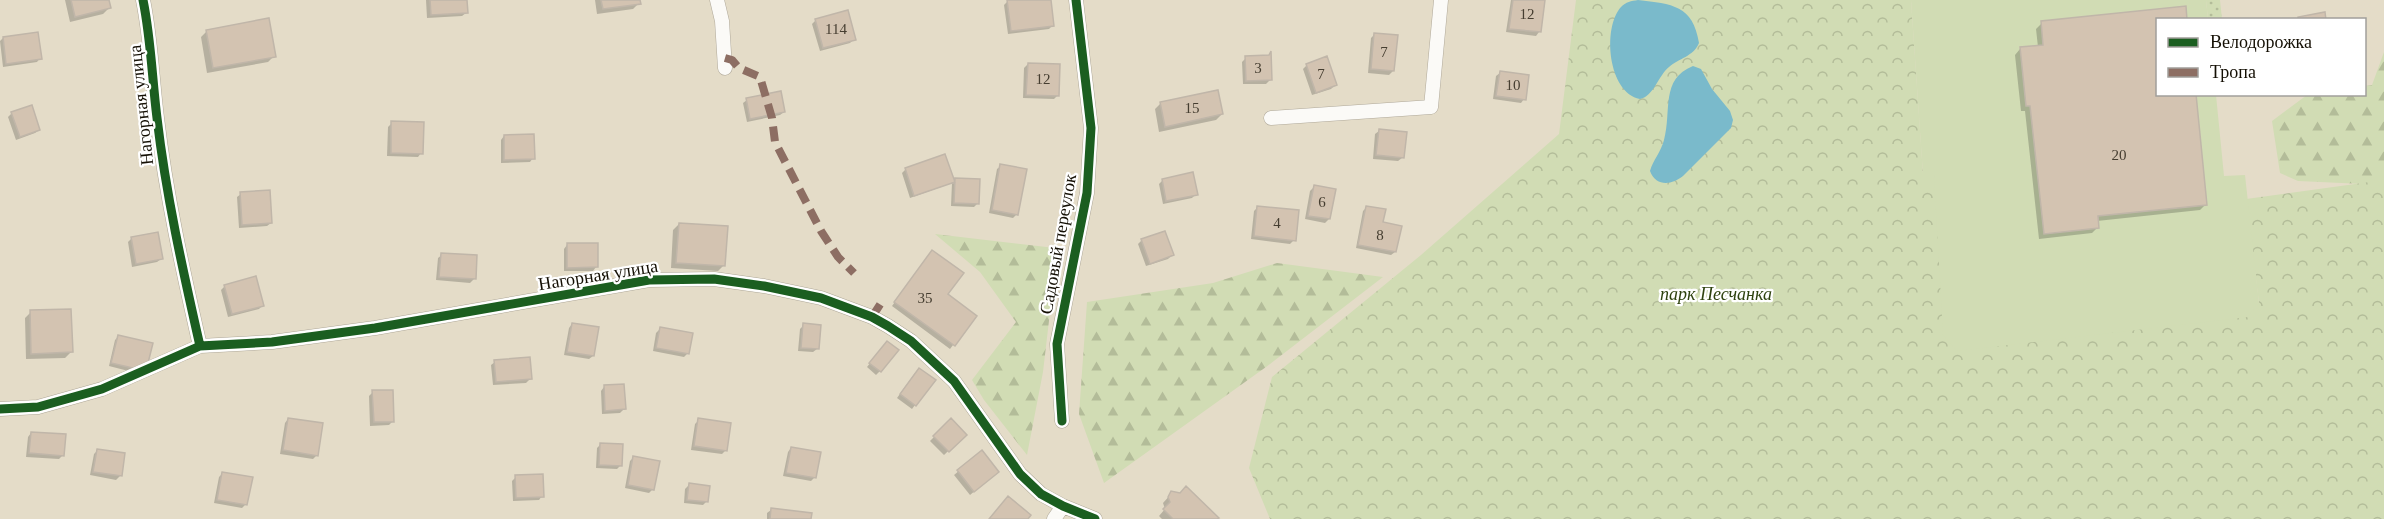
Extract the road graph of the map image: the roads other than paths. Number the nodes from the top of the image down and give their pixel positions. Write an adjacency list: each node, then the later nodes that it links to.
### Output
1 (143, 0): 7 (street, Нагорная улица)
2 (717, 0): 5 (street)
3 (1076, 0): 9 (street, Садовый переулок)
4 (1441, 0): 6 (street)
5 (725, 68)
6 (1271, 118)
7 (200, 346): 8 (street, Нагорная улица); 10 (street, Нагорная улица)
8 (0, 410)
9 (1062, 421)
10 (1062, 506): 11 (street); 12 (street, Нагорная улица)
11 (1054, 519)
12 (1095, 519)

